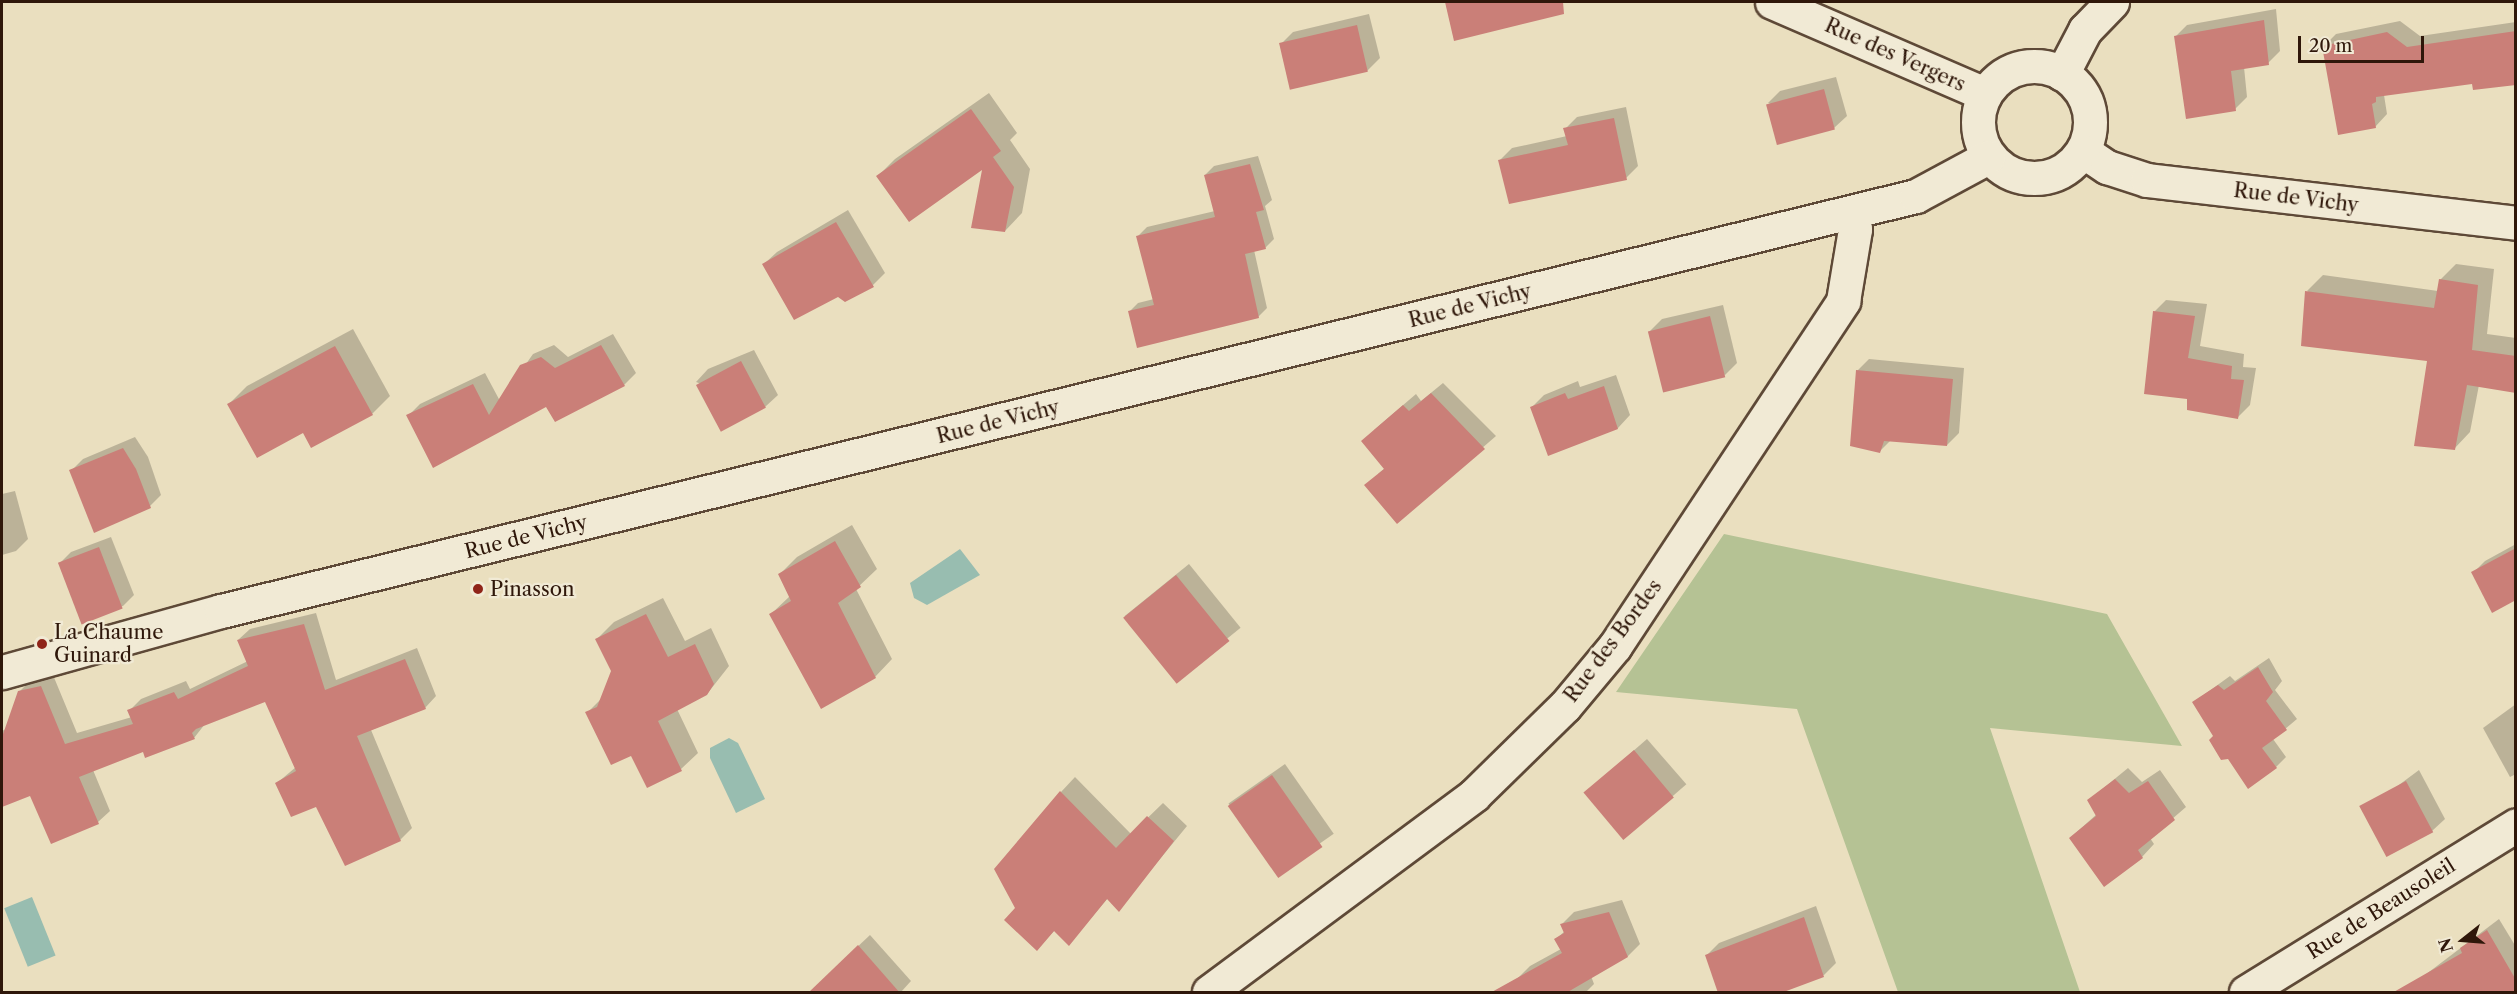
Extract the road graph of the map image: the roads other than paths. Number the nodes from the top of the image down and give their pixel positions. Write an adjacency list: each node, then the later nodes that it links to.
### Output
1 (1772, 2): 4 (street, Rue des Vergers)
2 (2112, 2): 3 (street)
3 (2062, 74): 4 (street); 5 (street)
4 (1984, 94): 6 (street)
5 (2083, 151): 6 (street); 8 (street, Rue de Vichy)
6 (1988, 157): 7 (street, Rue de Vichy)
7 (1851, 212): 9 (street, Rue de Vichy); 11 (street, Rue des Bordes)
8 (2516, 223)
9 (2, 672)
10 (2516, 825): 12 (street, Rue de Beausoleil)
11 (1209, 993)
12 (2246, 993)

